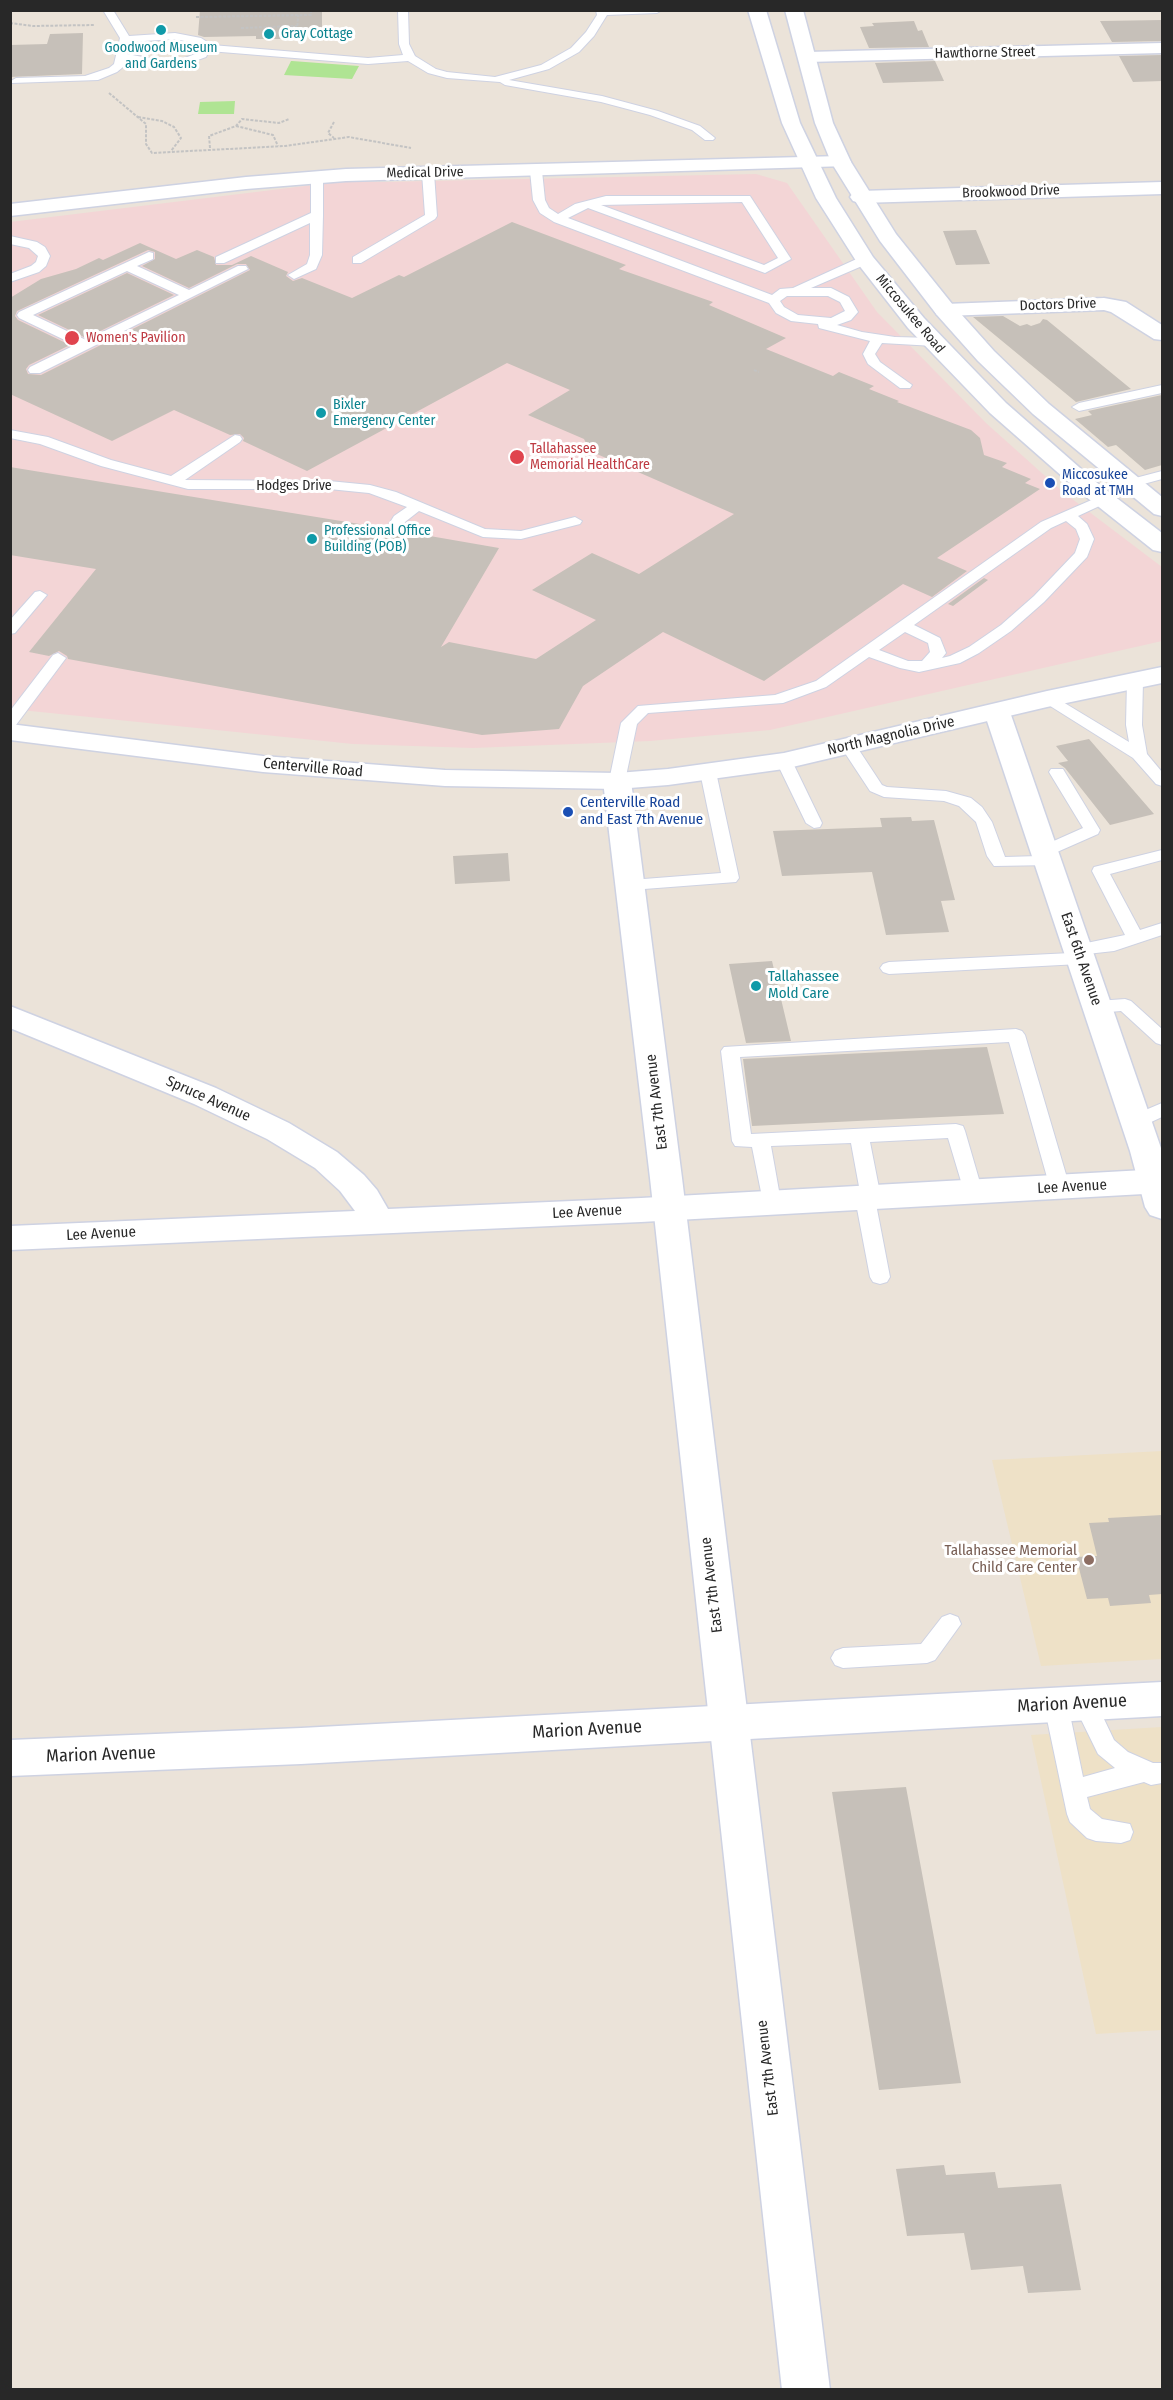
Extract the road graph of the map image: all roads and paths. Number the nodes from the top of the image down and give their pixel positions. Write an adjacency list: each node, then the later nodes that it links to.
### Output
1 (108, 10): 11 (lane)
2 (311, 10): 8 (path)
3 (403, 10): 18 (lane)
4 (657, 10): 7 (lane)
5 (757, 10): 33 (street, Miccosukee Road)
6 (794, 10): 17 (street, Miccosukee Road)
7 (601, 11): 20 (lane)
8 (298, 15): 9 (path); 12 (path)
9 (194, 18)
10 (10, 23): 11 (path)
11 (115, 24): 13 (lane)
12 (297, 36)
13 (125, 39): 14 (lane); 16 (lane)
14 (206, 48): 16 (lane); 18 (lane)
15 (1162, 48): 17 (street, Hawthorne Street)
16 (121, 56): 19 (lane)
17 (807, 57): 32 (street, Miccosukee Road)
18 (410, 58): 20 (lane)
19 (93, 78): 21 (lane); 22 (path)
20 (495, 80): 27 (lane)
21 (15, 81)
22 (138, 117): 31 (path); 31 (path)
23 (290, 119): 25 (path)
24 (334, 122): 26 (path)
25 (236, 126): 28 (path); 29 (path)
26 (335, 138): 28 (path); 30 (path)
27 (709, 138)
28 (278, 146): 29 (path)
29 (210, 148): 31 (path)
30 (415, 149)
31 (170, 151)
32 (841, 162): 33 (street, Medical Drive); 38 (street, Miccosukee Road)
33 (808, 164): 34 (street, Medical Drive); 43 (street, Miccosukee Road)
34 (536, 171): 35 (street, Medical Drive); 42 (lane)
35 (428, 173): 36 (street, Medical Drive); 48 (lane)
36 (317, 177): 40 (street, Medical Drive); 41 (lane)
37 (1162, 188): 38 (street, Brookwood Drive)
38 (861, 197): 58 (street, Miccosukee Road)
39 (592, 205): 42 (lane); 46 (lane); 46 (lane)
40 (10, 210)
41 (317, 215): 47 (lane); 53 (lane)
42 (563, 221): 52 (lane)
43 (852, 239): 49 (street, Miccosukee Road); 58 (street, Doctors Drive)
44 (10, 240): 54 (lane)
45 (149, 256): 50 (lane)
46 (736, 259): 52 (lane)
47 (220, 260)
48 (357, 260)
49 (865, 260): 55 (lane); 62 (street, Miccosukee Road)
50 (127, 266): 56 (lane); 63 (lane)
51 (242, 269): 56 (lane)
52 (706, 274): 57 (lane)
53 (294, 275)
54 (10, 278)
55 (795, 291): 57 (lane); 59 (lane)
56 (189, 295): 63 (lane)
57 (773, 300): 59 (lane)
58 (945, 310): 60 (street, Doctors Drive); 75 (street, Miccosukee Road)
59 (815, 322): 61 (lane)
60 (1162, 334)
61 (878, 339): 62 (lane); 67 (lane)
62 (934, 342): 77 (street, Miccosukee Road)
63 (85, 345): 66 (lane)
64 (754, 370): 65 (path)
65 (759, 372)
66 (50, 377)
67 (905, 385)
68 (1162, 389): 69 (lane)
69 (1079, 407)
70 (10, 434): 74 (lane, Hodges Drive)
71 (235, 440): 74 (lane)
72 (299, 469): 76 (lane)
73 (1162, 475): 75 (lane)
74 (172, 482): 76 (lane, Hodges Drive)
75 (1130, 484): 79 (street, Miccosukee Road)
76 (293, 486): 78 (lane, Hodges Drive)
77 (1103, 499): 80 (lane); 83 (street, Miccosukee Road)
78 (417, 506): 81 (lane, Hodges Drive); 82 (lane)
79 (1162, 509)
80 (1068, 515): 85 (lane); 89 (lane)
81 (575, 521)
82 (393, 529)
83 (1162, 545)
84 (40, 595): 86 (lane)
85 (903, 626): 87 (lane); 89 (lane)
86 (10, 630)
87 (868, 651): 89 (lane); 101 (lane)
88 (58, 658): 94 (lane)
89 (919, 667)
90 (1162, 675): 91 (street, North Magnolia Drive)
91 (1135, 681): 92 (street, North Magnolia Drive); 97 (lane)
92 (1047, 699): 93 (street, North Magnolia Drive); 97 (lane)
93 (997, 712): 96 (street, North Magnolia Drive); 105 (street, East 6th Avenue)
94 (10, 722)
95 (10, 732): 101 (street, Centerville Road)
96 (849, 747): 98 (street, North Magnolia Drive); 105 (lane)
97 (1150, 760): 102 (lane)
98 (784, 761): 100 (street, North Magnolia Drive); 103 (lane)
99 (1058, 771): 105 (lane)
100 (708, 772): 101 (street, North Magnolia Drive); 106 (lane)
101 (617, 781): 106 (street, East 7th Avenue)
102 (1162, 781)
103 (814, 823)
104 (1162, 855): 108 (lane)
105 (1046, 857): 109 (street, East 6th Avenue)
106 (631, 885): 122 (street, East 7th Avenue)
107 (1162, 929): 108 (lane)
108 (1135, 938): 109 (lane)
109 (1079, 954): 110 (lane); 111 (street, East 6th Avenue)
110 (889, 968)
111 (1097, 1007): 113 (lane); 114 (street, East 6th Avenue)
112 (10, 1016): 123 (street, Spruce Avenue)
113 (1162, 1039)
114 (1149, 1116): 118 (street, East 6th Avenue)
115 (859, 1136): 116 (lane); 119 (lane); 120 (lane)
116 (760, 1140): 117 (lane); 121 (lane)
117 (1060, 1188): 118 (street, Lee Avenue); 119 (street, Lee Avenue)
118 (1160, 1190)
119 (973, 1193): 120 (street, Lee Avenue)
120 (868, 1198): 121 (street, Lee Avenue); 125 (lane)
121 (771, 1202): 122 (street, Lee Avenue)
122 (669, 1208): 123 (street, Lee Avenue); 130 (street, East 7th Avenue)
123 (378, 1222): 124 (street, Lee Avenue)
124 (10, 1238)
125 (880, 1277)
126 (950, 1624): 127 (lane)
127 (843, 1658)
128 (1162, 1699): 129 (street, Marion Avenue)
129 (1071, 1704): 130 (street, Marion Avenue); 132 (lane); 133 (lane)
130 (728, 1722): 131 (street, Marion Avenue); 135 (street, East 7th Avenue)
131 (10, 1758)
132 (1154, 1772): 133 (lane)
133 (1074, 1790): 134 (lane)
134 (1120, 1832)
135 (806, 2390)

